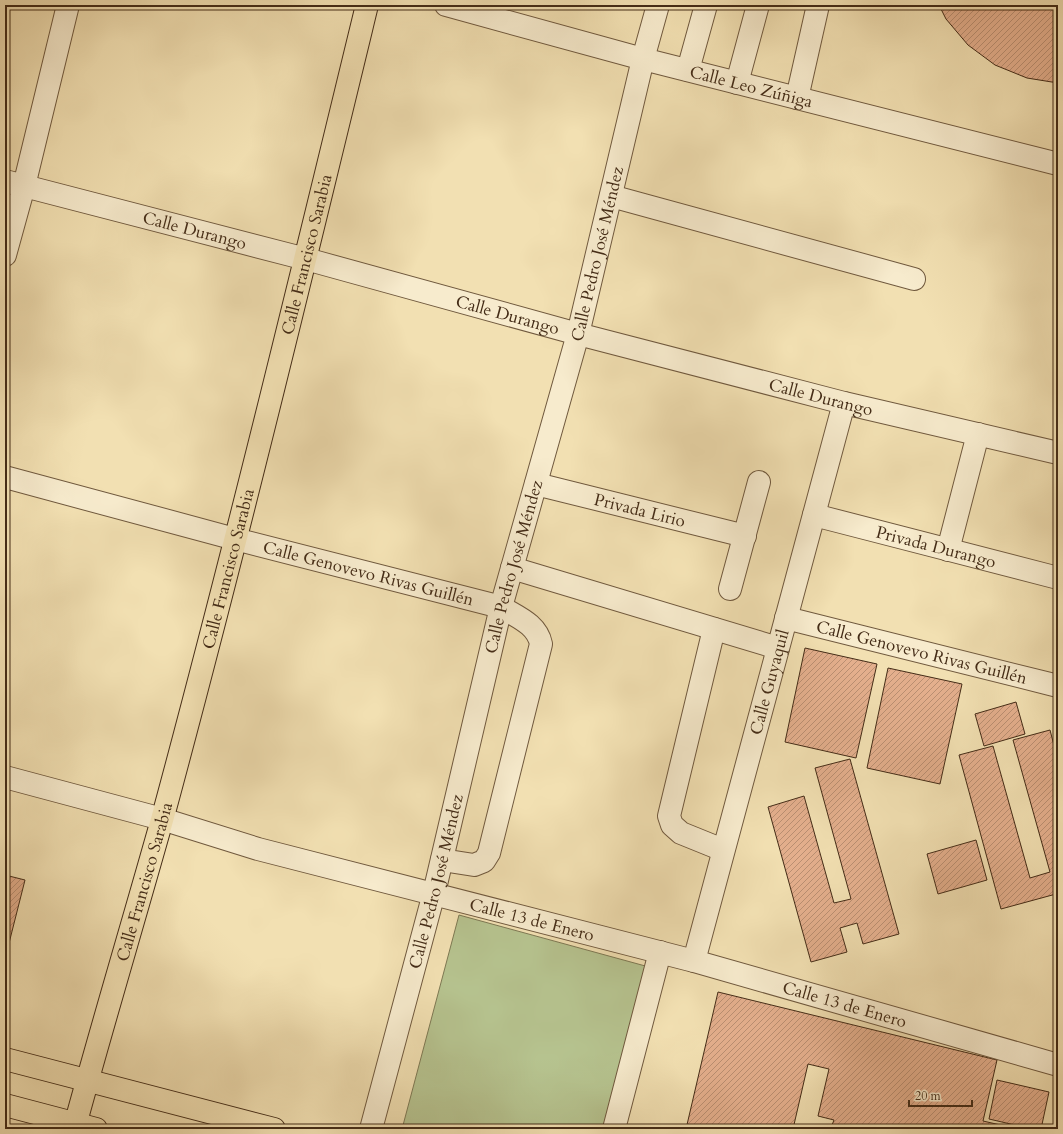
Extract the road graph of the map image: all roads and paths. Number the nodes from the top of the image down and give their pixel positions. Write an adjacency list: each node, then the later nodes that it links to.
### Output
1 (68, 5): 13 (street)
2 (367, 5): 16 (main road, Calle Francisco Sarabia)
3 (446, 5): 8 (street, Calle Leo Zúñiga)
4 (658, 5): 8 (street, Calle Pedro José Méndez)
5 (706, 5): 9 (street)
6 (758, 5): 10 (street)
7 (818, 5): 11 (street)
8 (643, 59): 9 (street, Calle Leo Zúñiga); 14 (street, Calle Pedro José Méndez)
9 (688, 70): 10 (street, Calle Leo Zúñiga)
10 (737, 83): 11 (street, Calle Leo Zúñiga)
11 (797, 98): 12 (street, Calle Leo Zúñiga)
12 (1058, 164)
13 (15, 184): 15 (street); 16 (street, Calle Durango)
14 (611, 196): 17 (street); 18 (street, Calle Pedro José Méndez)
15 (5, 255)
16 (306, 259): 18 (street, Calle Durango); 27 (main road, Calle Francisco Sarabia)
17 (914, 279)
18 (578, 334): 19 (street, Calle Durango); 24 (street, Calle Pedro José Méndez)
19 (844, 403): 20 (street, Calle Durango); 25 (street, Calle Guyaquil)
20 (978, 434): 21 (street, Calle Durango); 28 (street)
21 (1058, 454)
22 (5, 476): 27 (street, Calle Genovevo Rivas Guillén)
23 (759, 482): 26 (street)
24 (536, 484): 26 (street, Privada Lirio); 29 (street, Calle Pedro José Méndez)
25 (814, 515): 28 (street, Privada Durango); 33 (street, Calle Guyaquil)
26 (745, 536): 31 (street)
27 (235, 539): 32 (street, Calle Genovevo Rivas Guillén); 38 (main road, Calle Francisco Sarabia)
28 (948, 550): 30 (street, Privada Durango)
29 (512, 568): 32 (street, Calle Pedro José Méndez); 34 (street)
30 (1058, 578)
31 (730, 589)
32 (501, 607): 40 (street, Calle Pedro José Méndez); 40 (street, Calle Genovevo Rivas Guillén)
33 (786, 618): 35 (street, Calle Guyaquil); 36 (street, Calle Genovevo Rivas Guillén)
34 (714, 629): 35 (street); 39 (street)
35 (778, 648): 39 (street, Calle Guyaquil)
36 (1058, 686)
37 (5, 777): 38 (street, Calle 13 de Enero)
38 (162, 819): 41 (street, Calle 13 de Enero); 46 (main road, Calle Francisco Sarabia)
39 (724, 850): 43 (street, Calle Guyaquil)
40 (442, 860): 41 (street, Calle Pedro José Méndez)
41 (434, 893): 42 (street, Calle 13 de Enero); 50 (street, Calle Pedro José Méndez)
42 (660, 952): 43 (street, Calle 13 de Enero); 51 (street)
43 (694, 961): 45 (street, Calle 13 de Enero)
44 (5, 1059): 46 (main road)
45 (1058, 1065)
46 (88, 1082): 48 (main road, Calle Francisco Sarabia); 49 (main road)
47 (5, 1105): 48 (main road)
48 (82, 1127)
49 (274, 1129)
50 (372, 1129)
51 (614, 1129)

